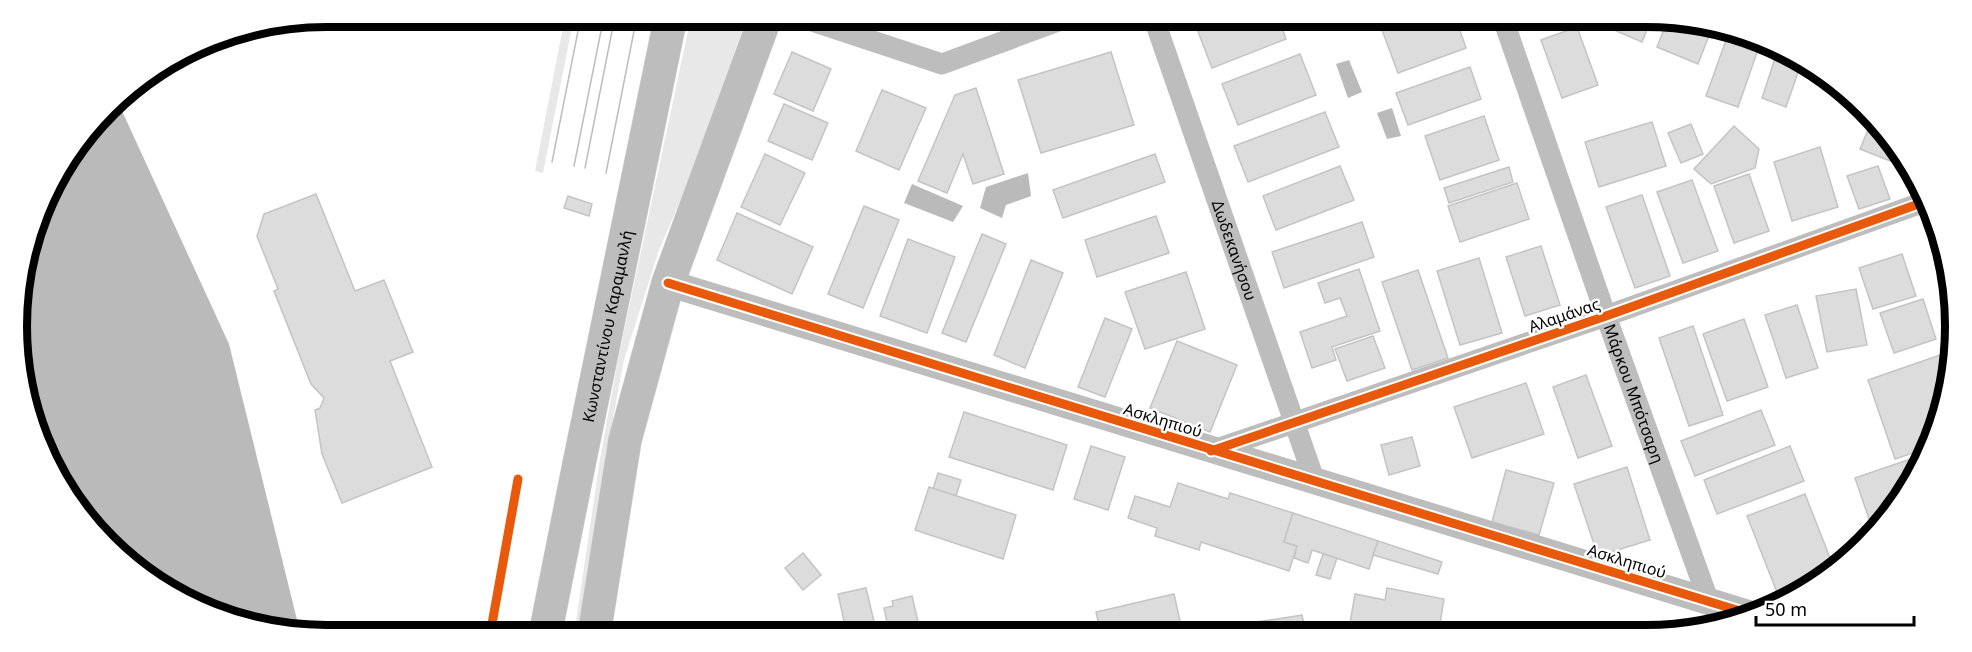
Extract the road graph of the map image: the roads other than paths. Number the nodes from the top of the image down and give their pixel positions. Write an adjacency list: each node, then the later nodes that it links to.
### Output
1 (669, 27): 15 (highway, Κωνσταντίνου Καραμανλή)
2 (762, 27): 8 (highway)
3 (830, 27): 4 (street)
4 (1042, 27)
5 (1158, 27): 10 (street, Δωδεκανήσου)
6 (1506, 27): 9 (street, Μάρκου Μπότσαρη)
7 (1918, 204): 9 (street, Αλαμάνας)
8 (668, 283): 11 (street, Ασκληπιού); 16 (highway)
9 (1606, 316): 10 (street, Αλαμάνας); 13 (street, Μάρκου Μπότσαρη)
10 (1295, 422): 11 (street, Αλαμάνας); 12 (street, Δωδεκανήσου)
11 (1211, 451): 12 (street, Ασκληπιού)
12 (1315, 482): 13 (street, Ασκληπιού)
13 (1710, 602): 14 (street, Ασκληπιού)
14 (1738, 610)
15 (547, 625)
16 (596, 625)

